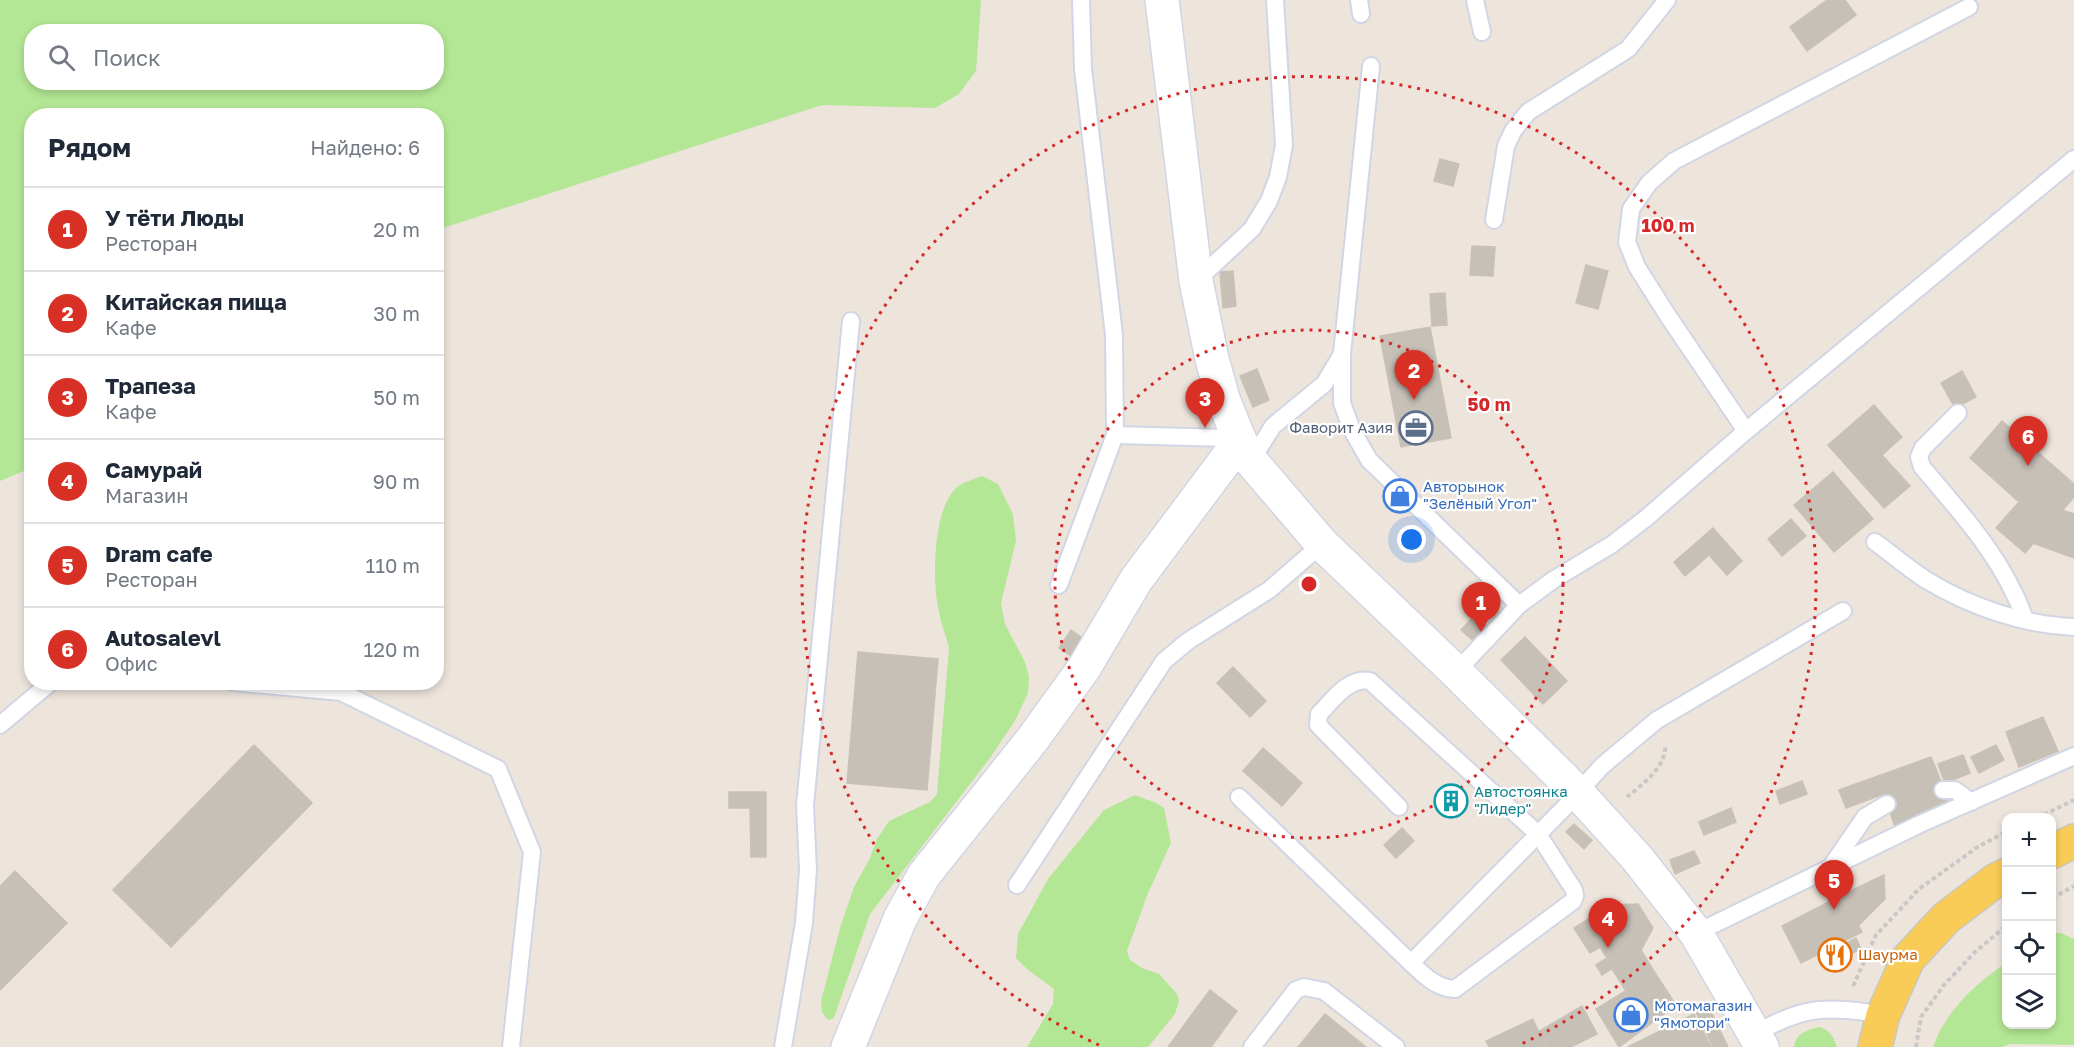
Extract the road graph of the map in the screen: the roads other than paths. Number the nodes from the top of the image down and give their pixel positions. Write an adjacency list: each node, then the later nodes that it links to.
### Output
1 (1081, 0): 16 (lane)
2 (1162, 0): 11 (street)
3 (1275, 0): 11 (lane)
4 (1474, 0): 7 (lane)
5 (1667, 0): 10 (lane)
6 (1969, 7): 15 (lane)
7 (1482, 32)
8 (1371, 66): 13 (lane)
9 (2074, 159): 15 (lane)
10 (1494, 220)
11 (1196, 281): 17 (street)
12 (851, 321): 47 (lane)
13 (1342, 354): 17 (lane); 21 (lane)
14 (1958, 414): 23 (lane)
15 (1746, 431): 21 (lane)
16 (1115, 435): 17 (lane); 20 (lane)
17 (1246, 451): 19 (street); 48 (street)
18 (1875, 542): 23 (lane)
19 (1322, 544): 25 (street); 41 (lane)
20 (1059, 585)
21 (1519, 605): 25 (lane)
22 (1843, 611): 31 (lane)
23 (2025, 619): 24 (lane)
24 (2074, 627)
25 (1456, 672): 31 (street)
26 (42, 690): 28 (lane)
27 (319, 690): 46 (lane)
28 (0, 725)
29 (2074, 756): 33 (lane)
30 (1943, 790): 33 (lane)
31 (1578, 793): 36 (lane); 42 (street)
32 (1239, 796): 43 (lane)
33 (1971, 802): 39 (lane)
34 (1887, 804): 39 (lane)
35 (1399, 807): 36 (lane)
36 (1538, 834): 43 (lane); 43 (lane)
37 (2074, 841): 38 (main road)
38 (2056, 850)
39 (1829, 868): 42 (lane)
40 (2002, 877): 44 (main road)
41 (1017, 885)
42 (1696, 933): 45 (street)
43 (1411, 963)
44 (1883, 1015): 45 (lane); 51 (main road)
45 (1758, 1040)
46 (511, 1047)
47 (783, 1047)
48 (848, 1047)
49 (1252, 1047): 50 (lane)
50 (1395, 1047)
51 (1875, 1047)

